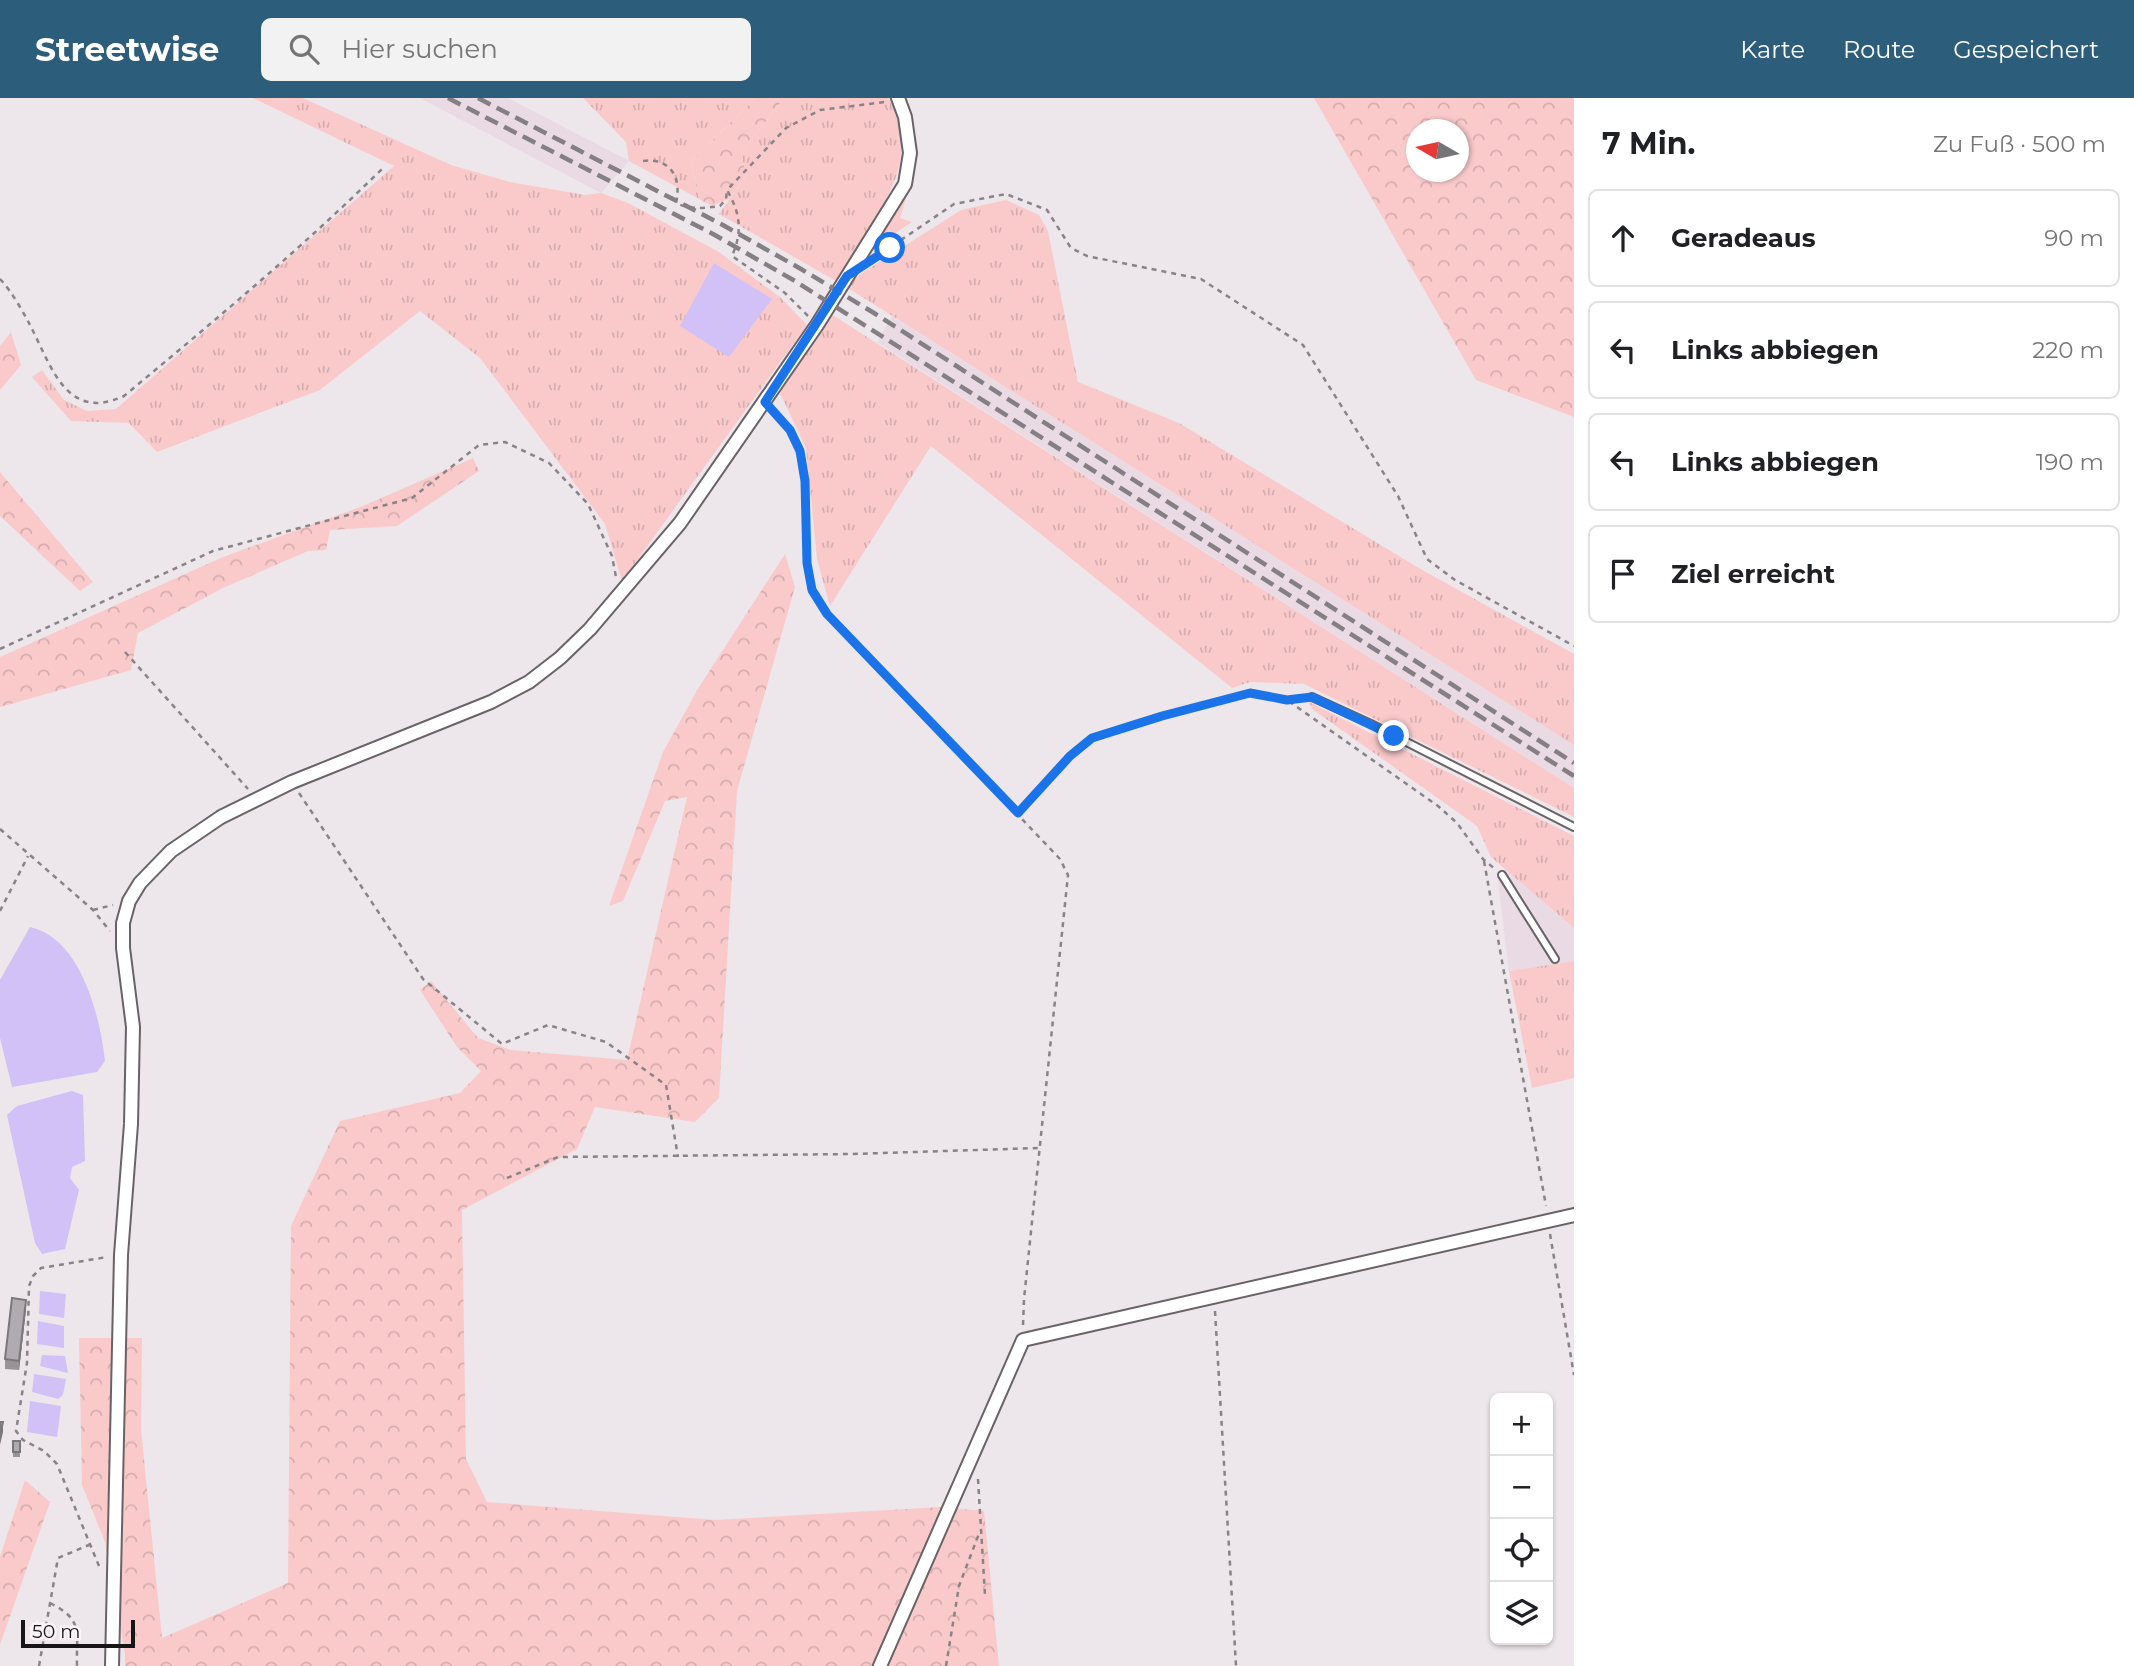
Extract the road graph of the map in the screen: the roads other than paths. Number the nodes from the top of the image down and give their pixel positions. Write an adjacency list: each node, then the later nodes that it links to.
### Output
1 (899, 99): 7 (street)
2 (1312, 697): 3 (lane)
3 (1574, 827)
4 (1502, 875): 5 (lane)
5 (1555, 959)
6 (1574, 1215): 8 (street)
7 (112, 1666)
8 (880, 1666)

